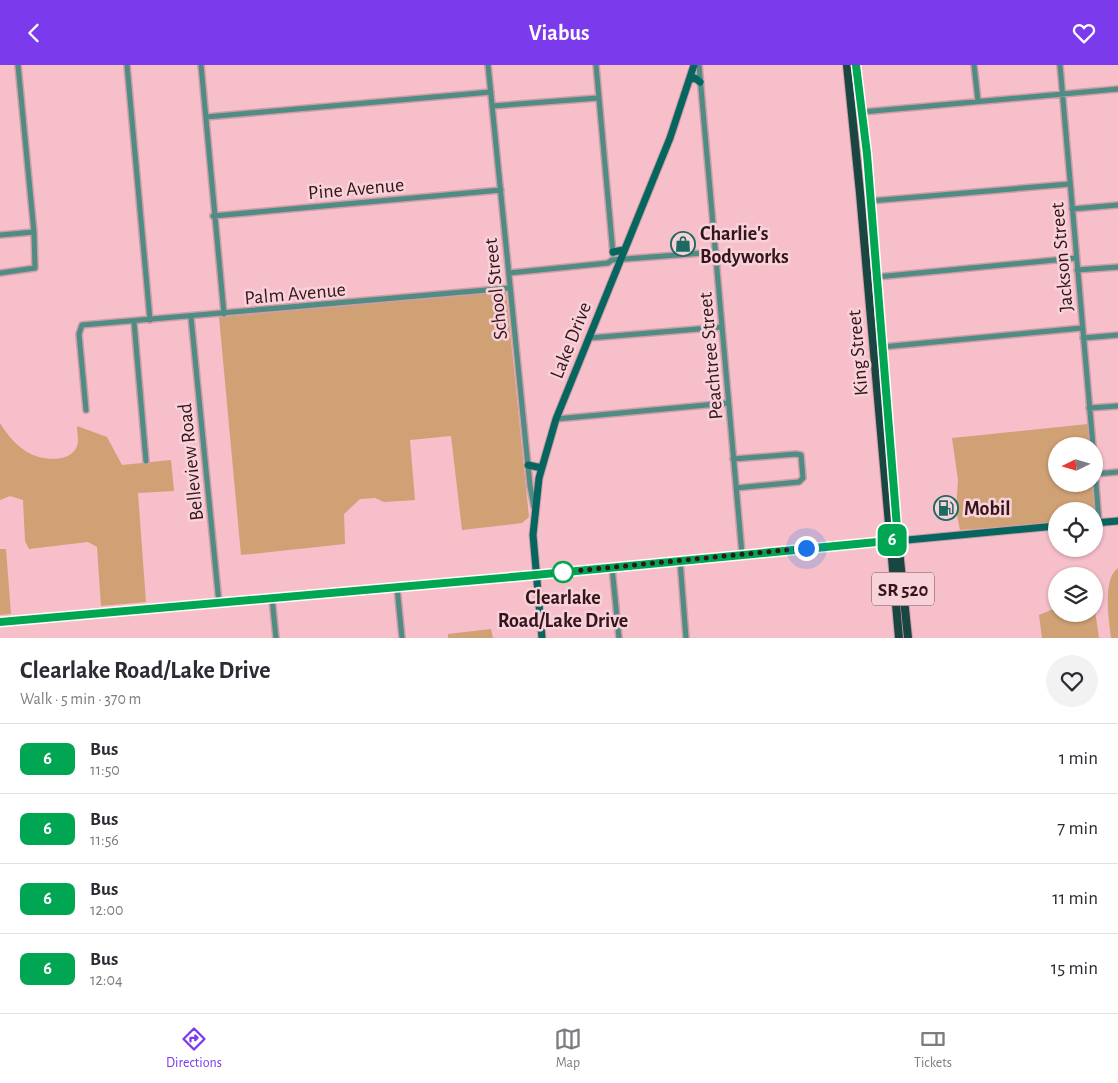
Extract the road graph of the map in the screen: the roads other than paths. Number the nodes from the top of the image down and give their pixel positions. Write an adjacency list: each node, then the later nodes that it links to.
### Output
1 (18, 65): 29 (street)
2 (127, 65): 45 (street)
3 (201, 65): 21 (street)
4 (488, 65): 15 (street, School Street)
5 (596, 65): 17 (street)
6 (694, 65): 12 (main road, Lake Drive)
7 (698, 65): 13 (street, Peachtree Street)
8 (856, 65): 20 (main road, King Street / SR 520)
9 (974, 65): 18 (street)
10 (1060, 65): 16 (street, Jackson Street)
11 (847, 69): 20 (main road); 24 (main road, King Street / SR 520)
12 (689, 80): 13 (main road); 31 (main road, Lake Drive)
13 (700, 82): 33 (street, Peachtree Street)
14 (1118, 89): 16 (street)
15 (491, 92): 19 (street, School Street); 21 (street)
16 (1063, 94): 18 (street); 22 (street, Jackson Street)
17 (598, 97): 19 (street); 32 (street)
18 (978, 101): 20 (street)
19 (494, 106): 23 (street, School Street)
20 (862, 112): 25 (main road, King Street / SR 520)
21 (206, 117): 28 (street)
22 (1070, 184): 25 (street); 27 (street, Jackson Street)
23 (501, 190): 28 (street, Pine Avenue); 39 (street, School Street)
24 (860, 194): 40 (main road, King Street / SR 520); 41 (main road)
25 (870, 201): 41 (main road, King Street / SR 520)
26 (1118, 205): 27 (street)
27 (1072, 209): 34 (street, Jackson Street)
28 (213, 216): 43 (street)
29 (34, 232): 30 (street); 38 (street)
30 (0, 235)
31 (623, 250): 32 (main road); 35 (main road, Lake Drive)
32 (612, 252): 35 (street)
33 (716, 252): 35 (street); 47 (street, Peachtree Street)
34 (1076, 258): 37 (street, Jackson Street); 41 (street)
35 (616, 260): 39 (street); 51 (main road, Lake Drive)
36 (1118, 267): 37 (street)
37 (1077, 270): 48 (street, Jackson Street)
38 (0, 273)
39 (509, 273): 42 (street, School Street)
40 (867, 277): 53 (main road); 72 (main road, King Street / SR 520)
41 (876, 277): 52 (main road, King Street / SR 520)
42 (510, 288): 43 (street, Palm Avenue); 62 (street, School Street)
43 (224, 314): 44 (street, Palm Avenue)
44 (190, 317): 45 (street, Palm Avenue); 79 (street, Belleview Road)
45 (150, 320): 46 (street, Palm Avenue)
46 (134, 322): 57 (street, Palm Avenue); 61 (street)
47 (722, 327): 51 (street); 54 (street, Peachtree Street)
48 (1082, 328): 50 (street, Jackson Street); 52 (street)
49 (1118, 335): 50 (street)
50 (1083, 337): 56 (street, Jackson Street)
51 (589, 338): 58 (main road, Lake Drive)
52 (882, 347): 53 (main road, King Street / SR 520)
53 (884, 362): 71 (main road, King Street / SR 520)
54 (728, 403): 58 (street); 60 (street, Peachtree Street)
55 (1118, 406): 56 (street)
56 (1089, 408): 59 (street, Jackson Street)
57 (86, 410)
58 (556, 419): 63 (main road, Lake Drive)
59 (1092, 437)
60 (733, 459): 66 (street, Peachtree Street); 66 (street)
61 (146, 461)
62 (528, 465): 63 (main road); 67 (street, School Street)
63 (542, 468): 67 (main road, Lake Drive)
64 (1118, 472): 65 (street)
65 (1103, 473)
66 (736, 488): 73 (street, Peachtree Street)
67 (534, 509): 76 (main road, Lake Drive)
68 (1118, 521): 69 (main road)
69 (1103, 522)
70 (1048, 527): 71 (main road)
71 (898, 540): 72 (main road); 87 (main road, King Street / SR 520)
72 (889, 541): 73 (main road); 86 (main road, King Street / SR 520)
73 (742, 554): 74 (main road)
74 (680, 561): 75 (main road); 85 (street)
75 (612, 567): 76 (main road); 84 (street)
76 (535, 575): 77 (main road); 83 (main road, Lake Drive)
77 (397, 587): 78 (main road); 82 (street)
78 (272, 598): 79 (main road); 81 (street)
79 (219, 603): 80 (main road)
80 (0, 622)
81 (276, 638)
82 (402, 638)
83 (542, 638)
84 (619, 638)
85 (686, 638)
86 (899, 638)
87 (908, 638)

